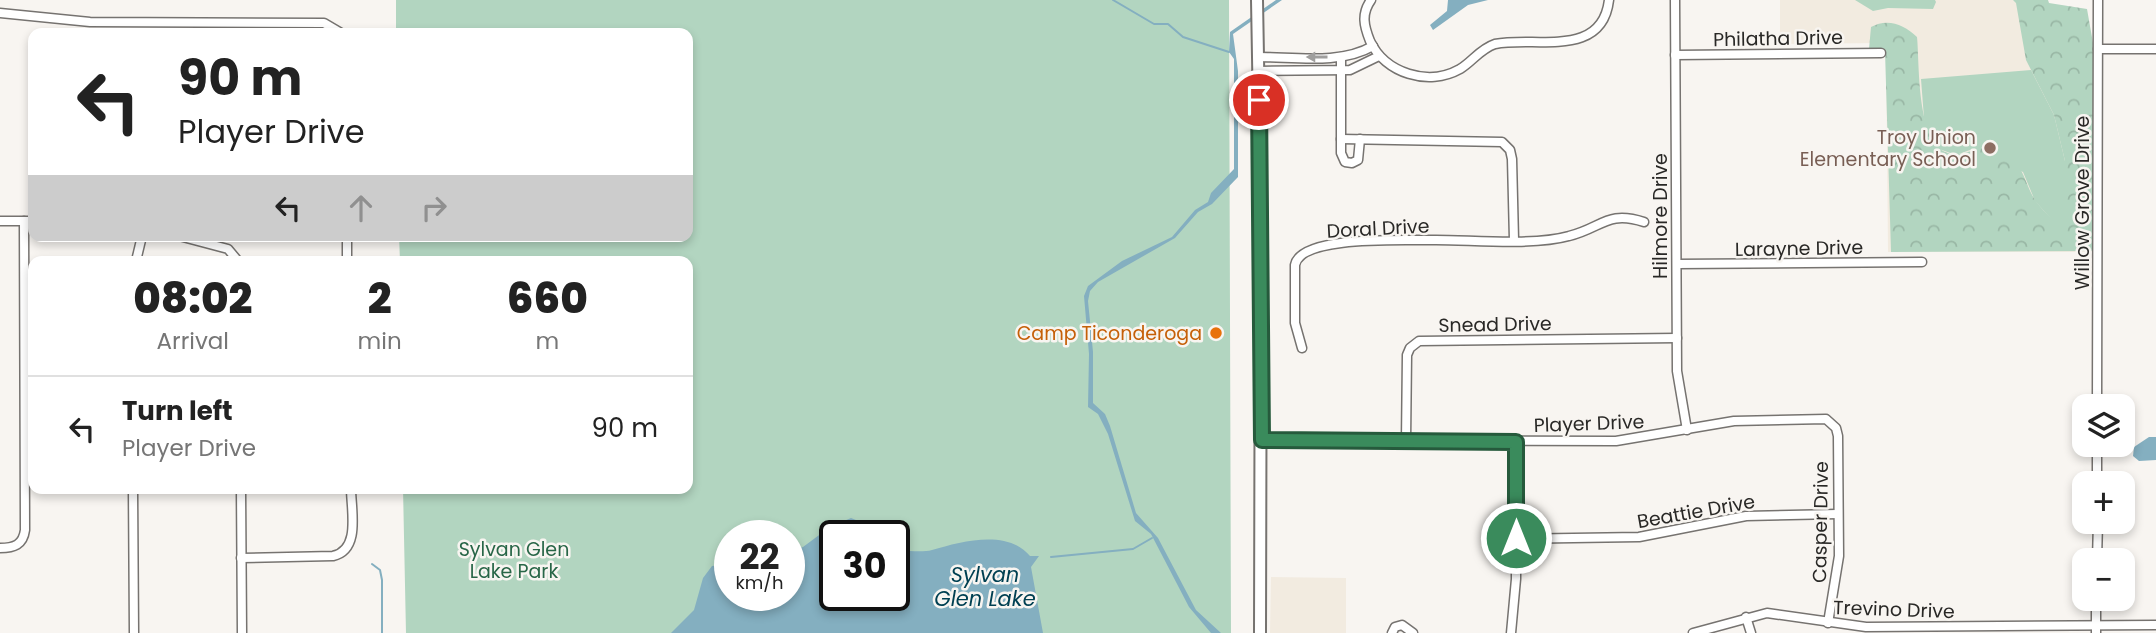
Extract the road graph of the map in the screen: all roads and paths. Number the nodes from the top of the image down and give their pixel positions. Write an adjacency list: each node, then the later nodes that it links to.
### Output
1 (1257, 0): 13 (main road)
2 (1371, 0): 8 (street)
3 (1609, 0): 15 (street)
4 (1675, 0): 12 (street, Hilmore Drive)
5 (2098, 0): 9 (street, Willow Grove Drive)
6 (0, 12): 7 (street)
7 (334, 28)
8 (1373, 46): 14 (street); 15 (street)
9 (2098, 49): 10 (street); 31 (street, Willow Grove Drive)
10 (2156, 49)
11 (1881, 53): 12 (street, Philatha Drive)
12 (1675, 55): 27 (street, Hilmore Drive)
13 (1258, 57): 14 (street, one-way to 13); 16 (main road)
14 (1341, 57): 17 (street)
15 (1379, 57): 17 (street)
16 (1258, 71): 17 (street); 34 (main road)
17 (1341, 71): 18 (street)
18 (1341, 139): 19 (street); 19 (street)
19 (1360, 139): 23 (street)
20 (0, 221): 21 (street)
21 (28, 221)
22 (1644, 222): 23 (street, Doral Drive)
23 (1514, 240): 30 (street, Doral Drive)
24 (199, 242): 25 (street)
25 (235, 256)
26 (1922, 262): 27 (street, Larayne Drive)
27 (1676, 264): 29 (street, Hilmore Drive)
28 (28, 298): 42 (street)
29 (1677, 338): 33 (street, Hilmore Drive); 35 (street, Snead Drive)
30 (1302, 348)
31 (2097, 394)
32 (1831, 423): 33 (street, Player Drive); 40 (street, Casper Drive)
33 (1687, 430): 36 (street, Player Drive)
34 (1262, 440): 35 (street, Player Drive); 51 (main road)
35 (1406, 441): 36 (street, Player Drive)
36 (1516, 442): 41 (street)
37 (133, 494): 49 (street)
38 (241, 494): 43 (street)
39 (351, 494): 43 (street)
40 (1838, 514): 41 (street, Beattie Drive); 46 (street, Casper Drive)
41 (1516, 538): 54 (street)
42 (0, 548)
43 (242, 558): 50 (street)
44 (2096, 611): 48 (street)
45 (1746, 617): 46 (street, Trevino Drive); 55 (street, Trevino Drive); 56 (street)
46 (1828, 623): 48 (street, Trevino Drive)
47 (2156, 625): 48 (street, Trevino Drive)
48 (2096, 629)
49 (134, 633)
50 (242, 633)
51 (1260, 633)
52 (1392, 633): 53 (street)
53 (1413, 633)
54 (1511, 633)
55 (1693, 633)
56 (1751, 633)

